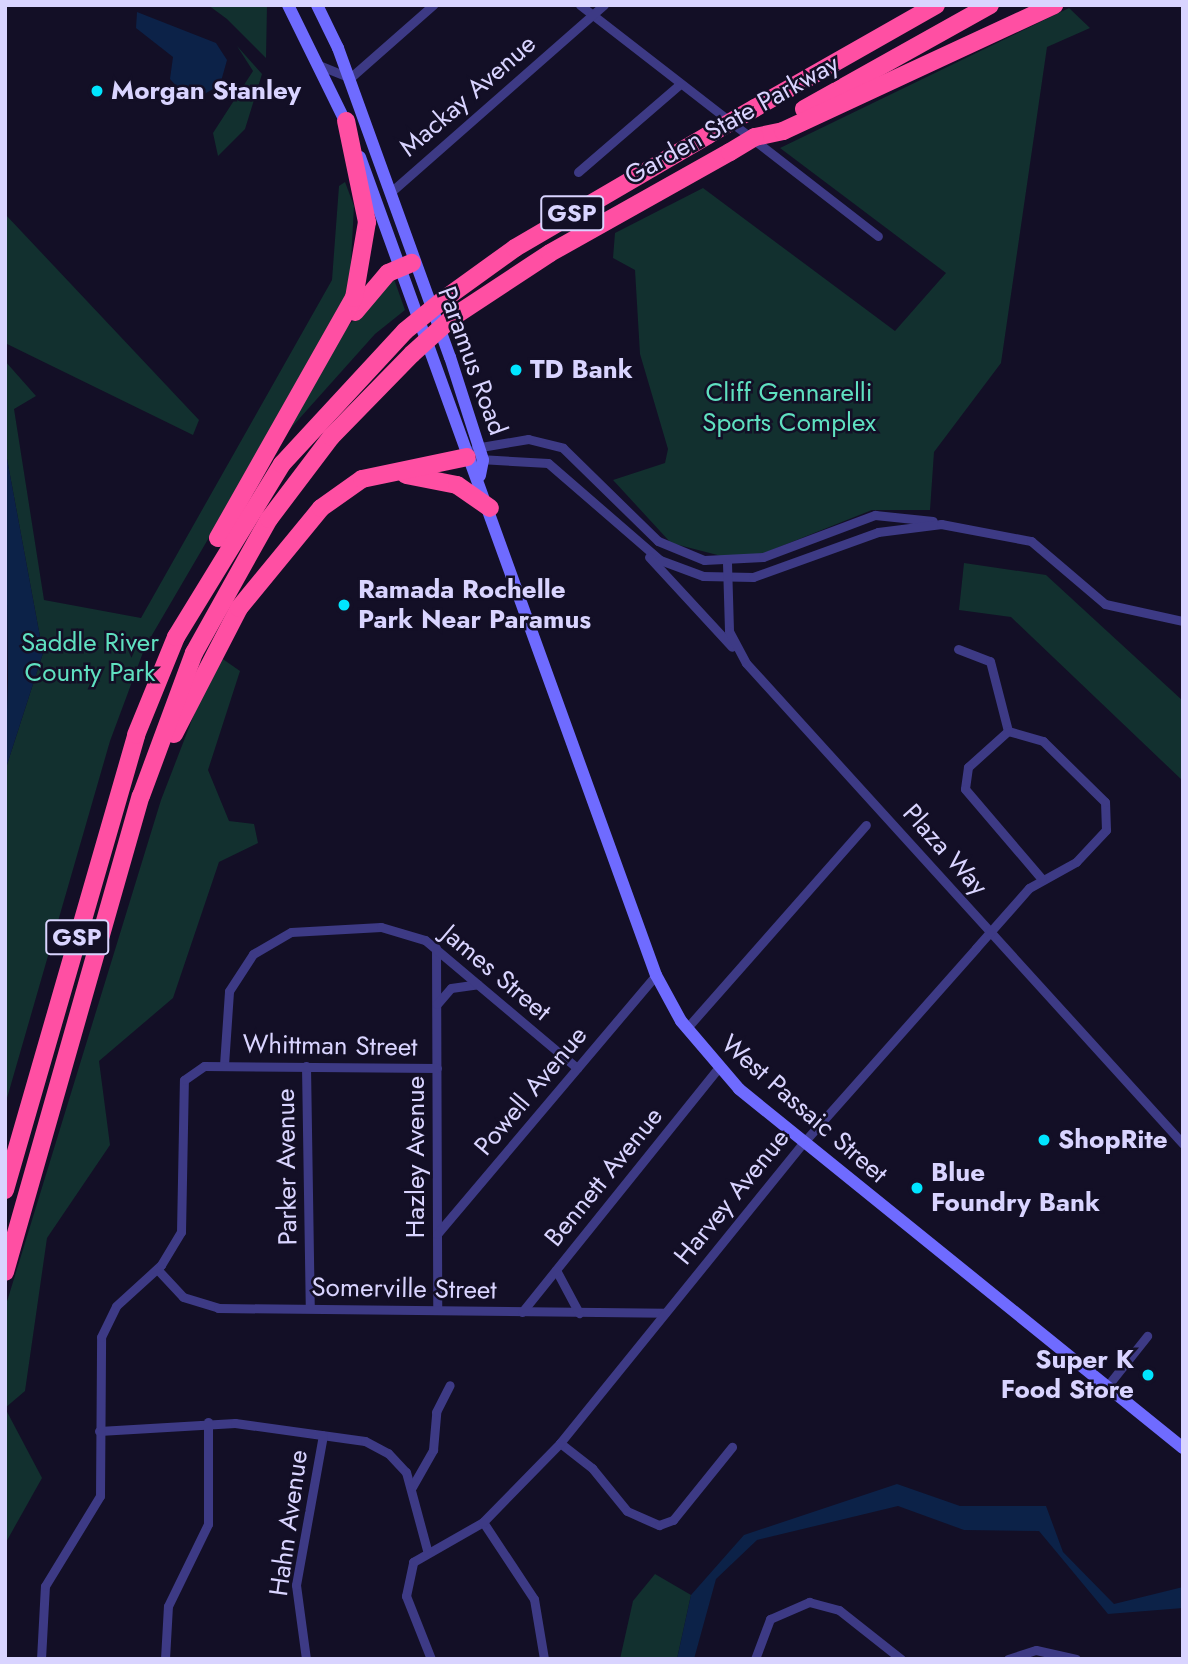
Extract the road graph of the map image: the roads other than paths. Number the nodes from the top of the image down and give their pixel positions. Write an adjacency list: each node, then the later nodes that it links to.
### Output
1 (288, 5): 10 (main road)
2 (317, 5): 11 (main road)
3 (433, 5): 11 (street)
4 (580, 5): 9 (street)
5 (604, 5): 9 (street, Mackay Avenue)
6 (936, 5): 33 (highway, Garden State Parkway / GSP, bridge)
7 (990, 5): 14 (highway, Garden State Parkway)
8 (1054, 5): 14 (highway)
9 (593, 15): 12 (street); 16 (street, Mackay Avenue)
10 (321, 66): 11 (street); 13 (main road)
11 (349, 78): 16 (main road)
12 (680, 84): 15 (street); 17 (street)
13 (346, 121): 18 (main road); 19 (highway)
14 (779, 129): 37 (highway, Garden State Parkway / GSP, bridge)
15 (578, 172)
16 (392, 191): 18 (main road)
17 (878, 236)
18 (406, 265): 19 (highway); 20 (main road, Paramus Road); 20 (main road, Paramus Road)
19 (331, 346): 33 (highway)
20 (476, 454): 21 (highway); 22 (main road, Paramus Road); 26 (street); 28 (street)
21 (382, 474): 22 (highway); 37 (highway)
22 (490, 508): 24 (main road, Paramus Road)
23 (942, 524): 25 (street); 27 (street); 30 (street)
24 (497, 530): 40 (main road, West Passaic Street)
25 (825, 533): 27 (street); 28 (street)
26 (634, 540): 29 (street); 32 (street)
27 (831, 549): 29 (street)
28 (727, 563): 29 (street, Plaza Way)
29 (727, 579): 32 (street, Plaza Way)
30 (1183, 621)
31 (958, 649): 34 (street)
32 (747, 663): 38 (street, Plaza Way)
33 (154, 686): 51 (highway, Garden State Parkway / GSP)
34 (1008, 731): 36 (street); 36 (street, Harvey Avenue)
35 (866, 825): 43 (street)
36 (1042, 879): 38 (street, Harvey Avenue)
37 (113, 898): 55 (highway, Garden State Parkway / GSP)
38 (990, 931): 49 (street, Harvey Avenue); 50 (street, Plaza Way)
39 (436, 948): 41 (street, James Street); 42 (street, Hazley Avenue); 44 (street, James Street)
40 (656, 975): 43 (main road, West Passaic Street); 47 (street, Powell Avenue)
41 (479, 984): 42 (street); 47 (street, James Street)
42 (436, 1005): 46 (street, Hazley Avenue)
43 (686, 1029): 48 (main road, West Passaic Street)
44 (224, 1065): 45 (street, Whittman Street); 53 (street, Whittman Street)
45 (306, 1066): 46 (street, Whittman Street); 56 (street, Parker Avenue)
46 (436, 1068): 52 (street, Hazley Avenue)
47 (577, 1068): 52 (street, Powell Avenue)
48 (718, 1068): 49 (main road, West Passaic Street); 54 (street, Bennett Avenue)
49 (804, 1142): 60 (street, Harvey Avenue); 63 (main road, West Passaic Street)
50 (1183, 1144)
51 (5, 1190)
52 (437, 1234): 57 (street, Hazley Avenue)
53 (157, 1269): 56 (street, Somerville Street); 65 (street, Whittman Street)
54 (556, 1270): 58 (street, Bennett Avenue); 59 (street)
55 (5, 1272)
56 (310, 1308): 57 (street, Somerville Street)
57 (437, 1309): 58 (street, Somerville Street)
58 (522, 1312): 59 (street, Somerville Street)
59 (579, 1312): 60 (street, Somerville Street)
60 (665, 1313): 67 (street, Harvey Avenue)
61 (1147, 1336): 63 (street)
62 (450, 1385): 70 (street)
63 (1105, 1389): 69 (main road, West Passaic Street)
64 (208, 1422): 65 (street); 66 (street); 74 (street)
65 (99, 1431): 73 (street, Whittman Street)
66 (323, 1435): 70 (street); 75 (street, Hahn Avenue)
67 (560, 1443): 68 (street); 71 (street, Harvey Avenue)
68 (732, 1447)
69 (1183, 1448)
70 (412, 1487): 72 (street)
71 (483, 1522): 72 (street, Harvey Avenue); 77 (street)
72 (427, 1550): 76 (street, Harvey Avenue)
73 (41, 1659)
74 (165, 1659)
75 (306, 1659)
76 (431, 1659)
77 (544, 1659)
78 (755, 1659): 79 (street)
79 (901, 1659)
80 (1008, 1659): 81 (street)
81 (1076, 1659)

